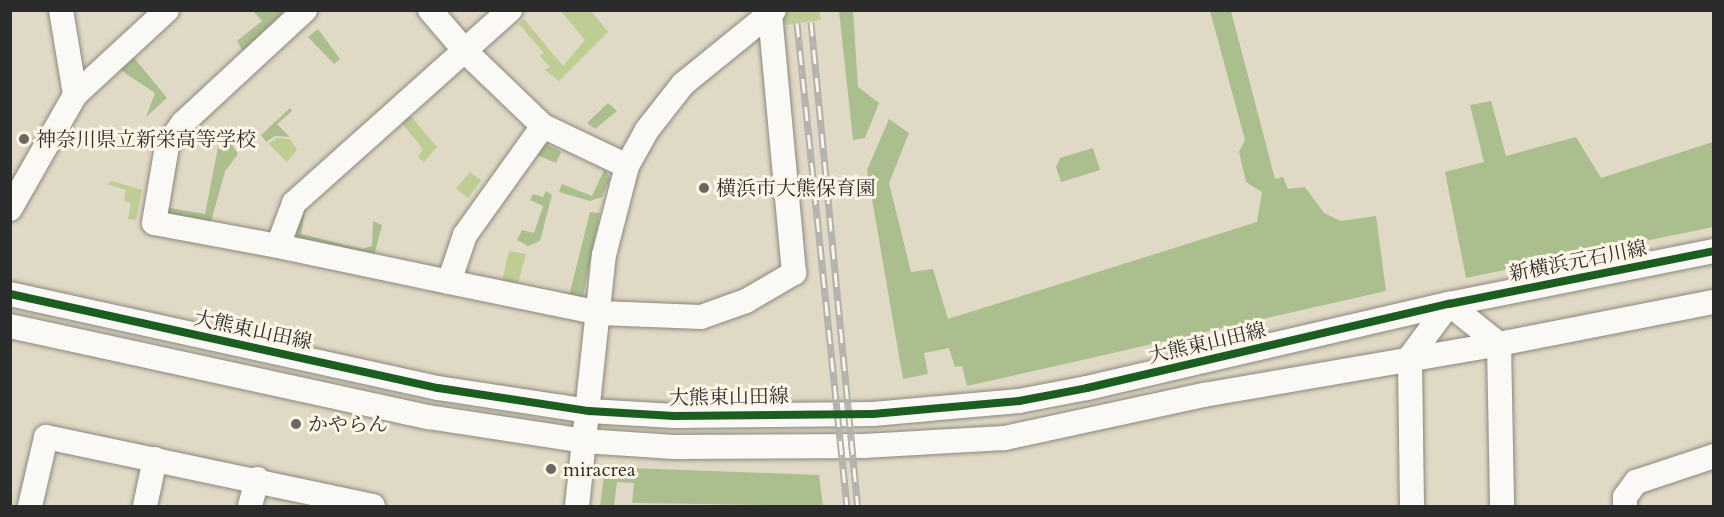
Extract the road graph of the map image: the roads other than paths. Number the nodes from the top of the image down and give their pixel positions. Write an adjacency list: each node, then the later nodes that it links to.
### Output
1 (62, 10): 8 (street)
2 (167, 10): 8 (street)
3 (305, 10): 12 (street)
4 (430, 10): 7 (street)
5 (510, 10): 7 (street)
6 (772, 13): 10 (street); 18 (street)
7 (466, 52): 9 (street); 12 (street)
8 (75, 94): 11 (street)
9 (543, 126): 10 (street); 14 (street)
10 (627, 165): 18 (street)
11 (10, 209)
12 (278, 246): 14 (street)
13 (1713, 251): 17 (street, 新横浜元石川線)
14 (449, 282): 18 (street)
15 (10, 294): 22 (street, 大熊東山田線)
16 (1713, 302): 20 (street)
17 (1449, 304): 20 (street); 21 (street); 22 (street, 大熊東山田線)
18 (600, 313): 22 (street)
19 (10, 326): 23 (street)
20 (1499, 344): 21 (street); 33 (street)
21 (1410, 357): 23 (street); 32 (street)
22 (589, 411): 23 (street)
23 (584, 441): 31 (street)
24 (1713, 456): 34 (street)
25 (155, 459): 26 (street); 28 (street); 29 (street)
26 (256, 479): 27 (street); 30 (street)
27 (363, 505)
28 (30, 507)
29 (145, 507)
30 (250, 507)
31 (576, 507)
32 (1412, 507)
33 (1502, 507)
34 (1625, 507)

